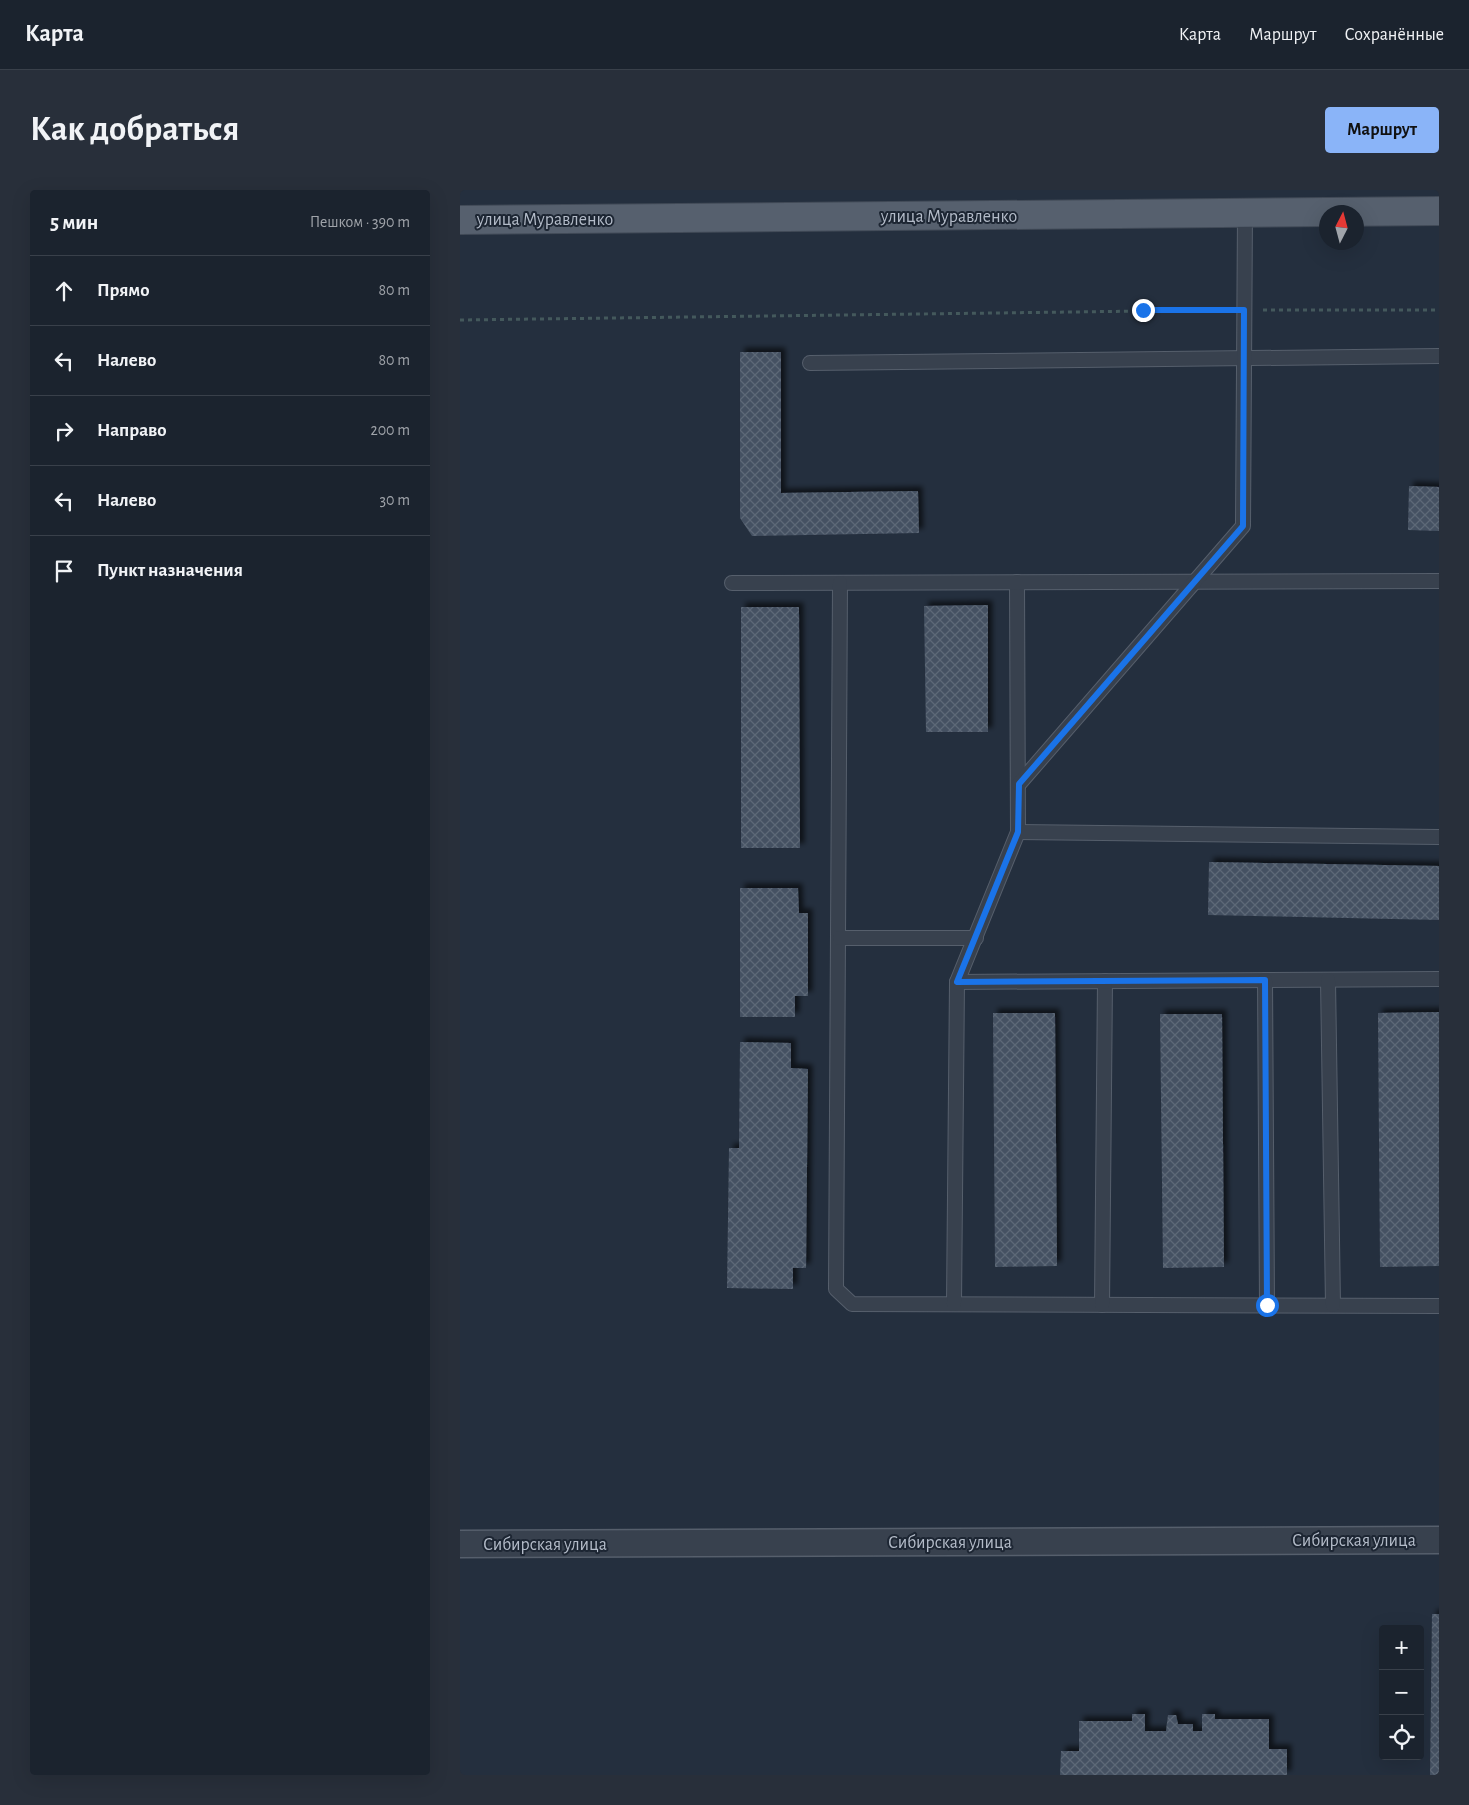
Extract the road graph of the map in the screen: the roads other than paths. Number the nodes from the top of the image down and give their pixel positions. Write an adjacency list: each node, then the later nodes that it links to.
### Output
1 (1439, 211): 2 (main road, улица Муравленко)
2 (1245, 213): 3 (main road, улица Муравленко); 5 (lane)
3 (460, 220)
4 (1439, 356): 5 (lane)
5 (1244, 359): 6 (lane); 7 (lane)
6 (810, 363)
7 (1195, 581): 8 (lane); 9 (lane); 12 (lane)
8 (1439, 581)
9 (1017, 582): 11 (lane); 12 (lane)
10 (732, 583): 11 (lane)
11 (840, 583): 15 (lane)
12 (1019, 784): 13 (lane)
13 (1018, 832): 14 (lane); 16 (lane)
14 (1439, 837)
15 (840, 938): 16 (lane); 22 (lane)
16 (976, 938): 21 (lane)
17 (1439, 979): 19 (lane)
18 (1265, 980): 19 (lane); 20 (lane); 24 (lane)
19 (1328, 980): 25 (lane)
20 (1105, 981): 21 (lane); 23 (lane)
21 (957, 982): 22 (lane)
22 (954, 1304): 23 (lane)
23 (1102, 1305): 24 (lane)
24 (1267, 1305): 25 (lane)
25 (1333, 1305): 26 (lane)
26 (1439, 1306)
27 (1439, 1540): 28 (street, Сибирская улица)
28 (460, 1544)

